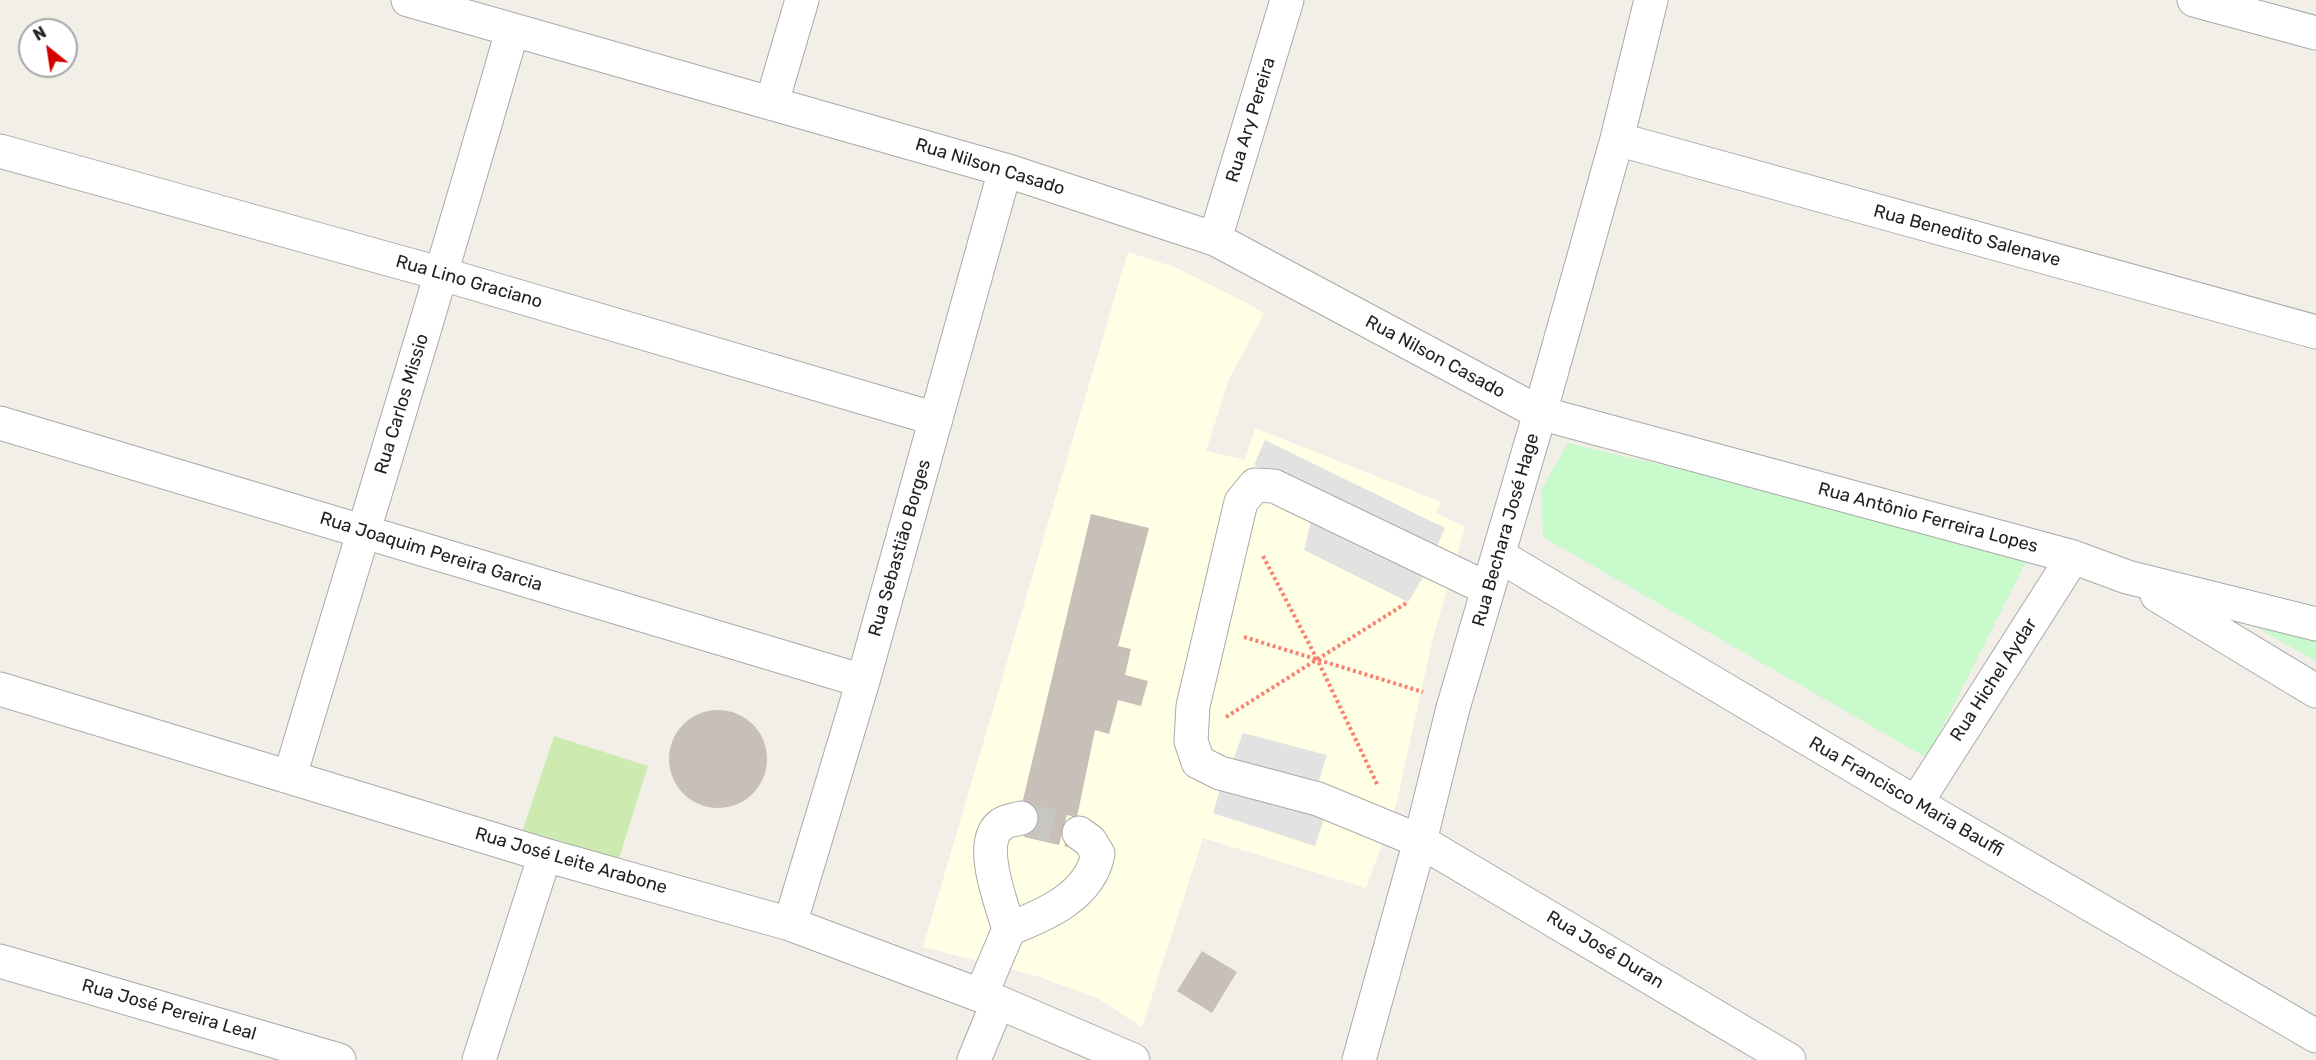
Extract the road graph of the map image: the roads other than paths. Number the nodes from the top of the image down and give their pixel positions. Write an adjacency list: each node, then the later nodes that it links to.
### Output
1 (408, 0): 6 (street, Rua Nilson Casado)
2 (802, 0): 8 (street)
3 (1287, 0): 12 (street, Rua Ary Pereira)
4 (1651, 0): 9 (street, Rua Bechara José Hage)
5 (2194, 0): 7 (street)
6 (512, 31): 8 (street, Rua Nilson Casado); 13 (street, Rua Carlos Missio)
7 (2316, 33)
8 (772, 102): 11 (street, Rua Nilson Casado)
9 (1617, 139): 14 (street, Rua Benedito Salenave); 15 (street, Rua Bechara José Hage)
10 (0, 151): 13 (street, Rua Lino Graciano)
11 (1005, 170): 12 (street, Rua Nilson Casado); 16 (street, Rua Sebastião Borges)
12 (1215, 239): 15 (street, Rua Nilson Casado)
13 (442, 274): 16 (street, Rua Lino Graciano); 18 (street, Rua Carlos Missio)
14 (2316, 332)
15 (1540, 413): 19 (street, Rua Bechara José Hage); 20 (street, Rua Antônio Ferreira Lopes)
16 (936, 419): 24 (street, Rua Sebastião Borges)
17 (0, 423): 18 (street, Rua Joaquim Pereira Garcia)
18 (362, 532): 24 (street, Rua Joaquim Pereira Garcia); 27 (street, Rua Carlos Missio)
19 (1498, 555): 22 (street, Rua Bechara José Hage); 28 (street, Rua Francisco Maria Bauffi)
20 (2073, 557): 21 (street, Rua Antônio Ferreira Lopes); 28 (street, Rua Hichel Aydar)
21 (2127, 577): 23 (street, Rua Antônio Ferreira Lopes); 26 (street)
22 (1488, 589): 31 (street, Rua Bechara José Hage); 31 (street, Rua José Duran)
23 (2316, 624)
24 (863, 681): 33 (street, Rua Sebastião Borges)
25 (0, 689): 27 (street, Rua José Leite Arabone)
26 (2316, 691)
27 (290, 776): 32 (street, Rua José Leite Arabone)
28 (1916, 803): 37 (street, Rua Francisco Maria Bauffi)
29 (1021, 818): 34 (street)
30 (1079, 833): 34 (street)
31 (1420, 841): 42 (street, Rua Bechara José Hage); 43 (street, Rua José Duran)
32 (545, 855): 33 (street, Rua José Leite Arabone); 39 (street)
33 (790, 924): 36 (street, Rua José Leite Arabone)
34 (1008, 929): 36 (street)
35 (0, 961): 38 (street, Rua José Pereira Leal)
36 (989, 999): 40 (street); 41 (street, Rua José Leite Arabone)
37 (2316, 1036)
38 (339, 1060)
39 (479, 1060)
40 (974, 1060)
41 (1133, 1060)
42 (1359, 1060)
43 (1789, 1060)

